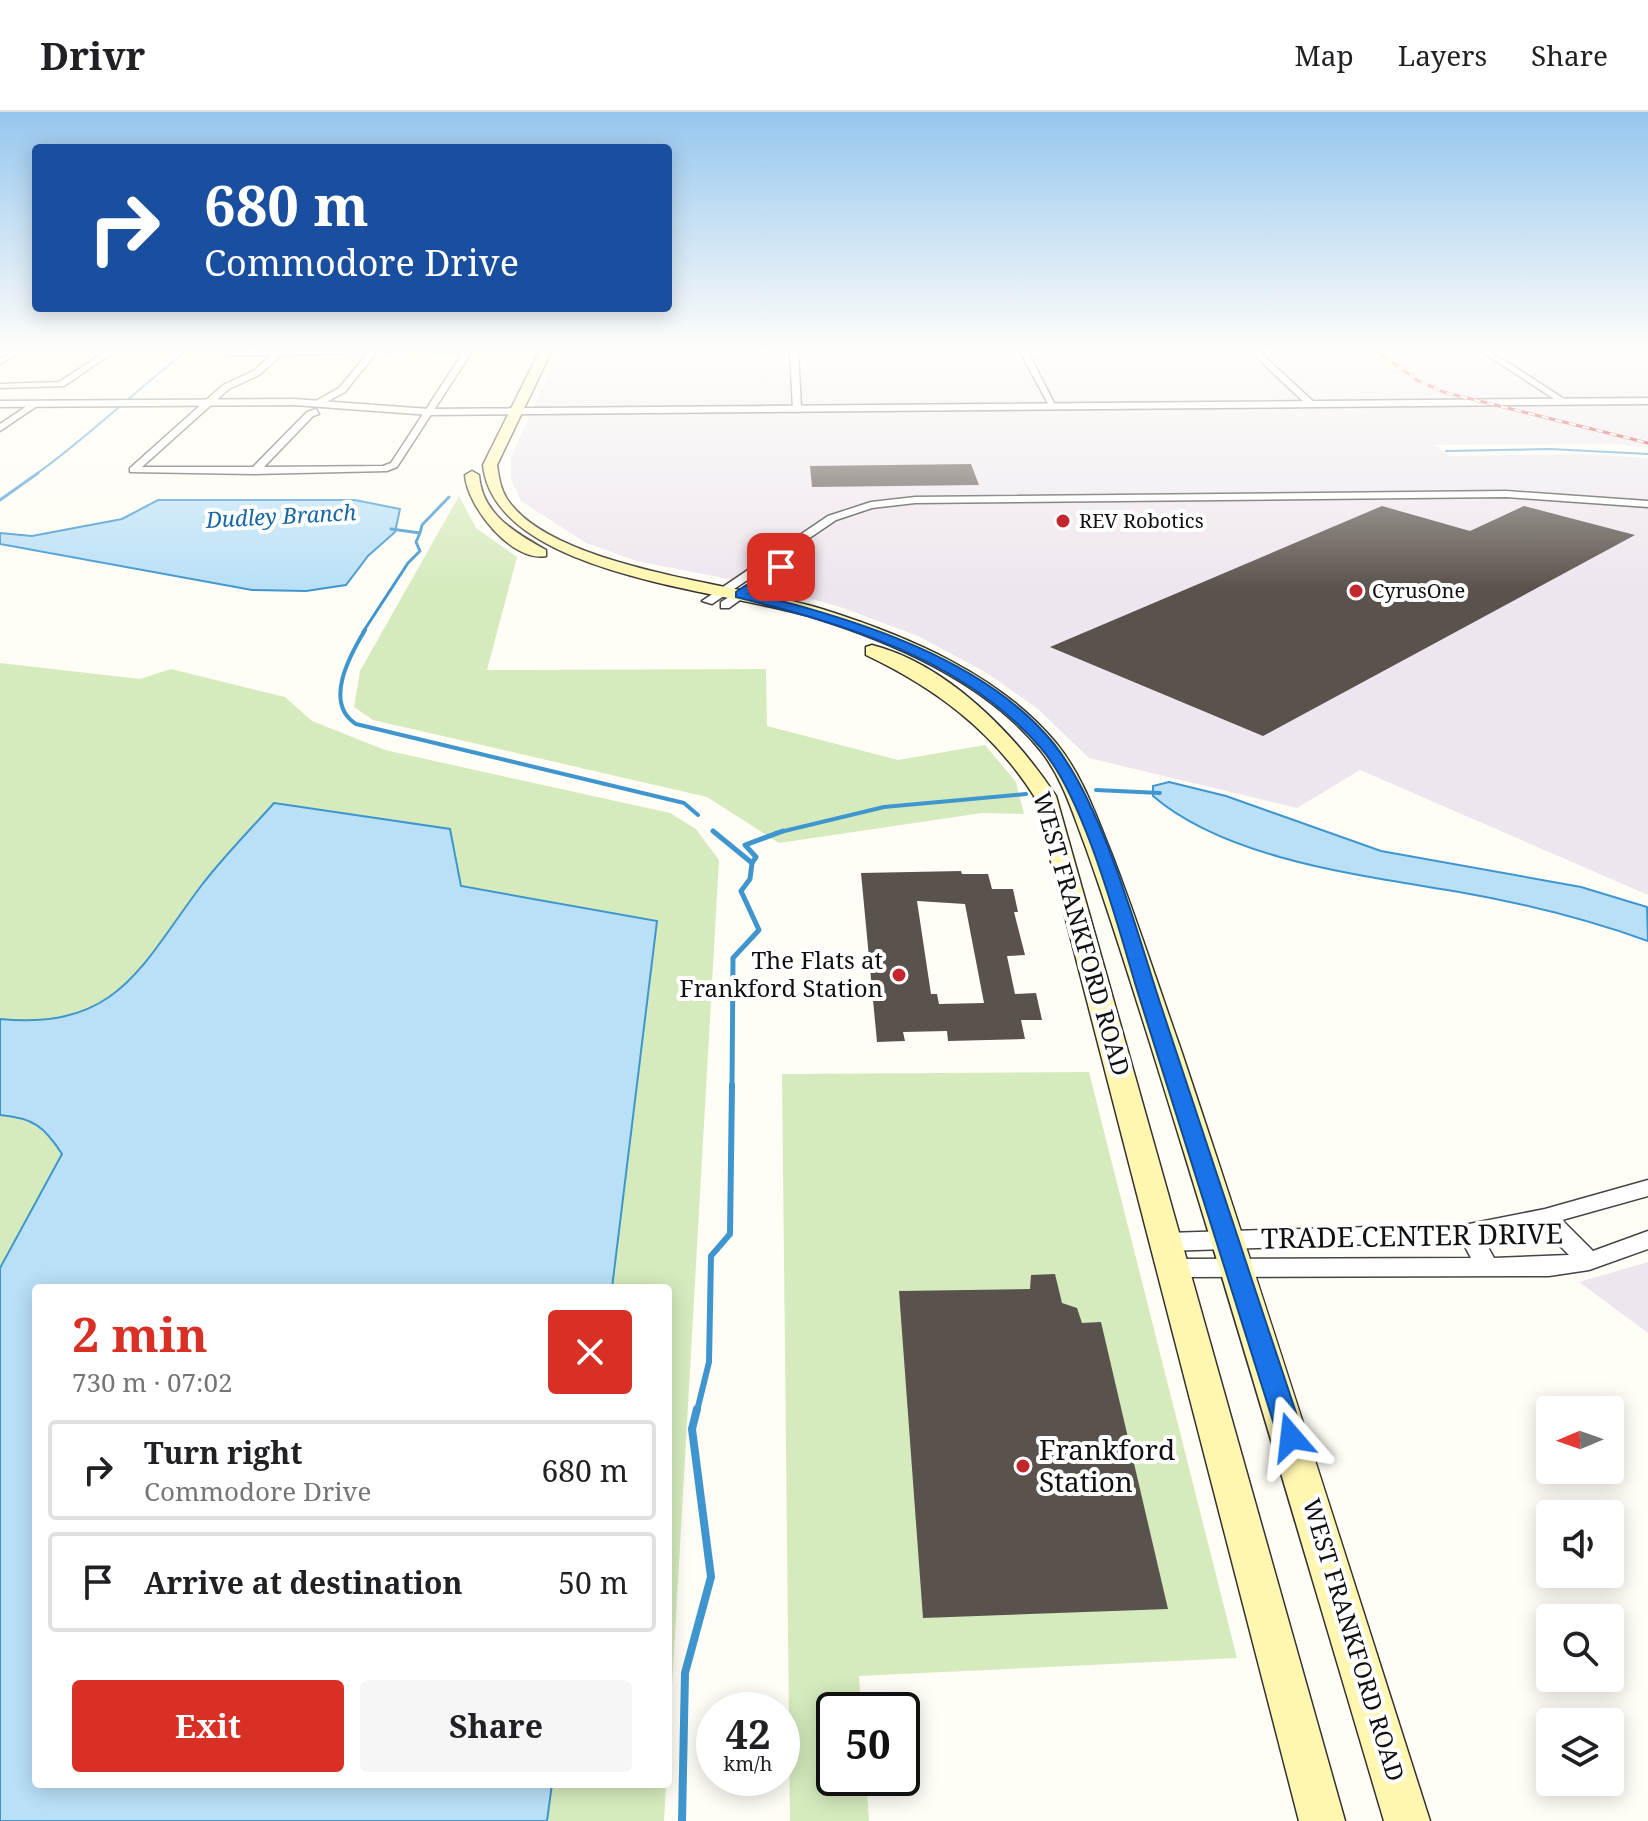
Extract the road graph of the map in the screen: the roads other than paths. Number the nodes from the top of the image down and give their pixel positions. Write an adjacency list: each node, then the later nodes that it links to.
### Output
1 (177, 430): 6 (street)
2 (295, 430): 6 (street)
3 (417, 430): 6 (street)
4 (506, 430): 13 (main road, WEST FRANKFORD ROAD)
5 (474, 464): 13 (main road, WEST FRANKFORD ROAD)
6 (254, 471)
7 (985, 499): 8 (street); 9 (street); 10 (street)
8 (915, 500): 10 (street); 11 (street)
9 (1648, 504)
10 (925, 507): 12 (street)
11 (832, 518): 12 (street); 13 (street)
12 (851, 523): 13 (street)
13 (724, 598): 18 (main road, WEST FRANKFORD ROAD); 19 (main road, WEST FRANKFORD ROAD)
14 (1648, 1188): 15 (street, TRADE CENTER DRIVE)
15 (1545, 1217): 16 (street, TRADE CENTER DRIVE); 20 (street)
16 (1469, 1232): 18 (street, TRADE CENTER DRIVE); 21 (street)
17 (1648, 1240): 20 (street, TRADE CENTER DRIVE)
18 (1233, 1254): 19 (street, TRADE CENTER DRIVE); 19 (street, TRADE CENTER DRIVE); 21 (street, TRADE CENTER DRIVE); 23 (main road, WEST FRANKFORD ROAD)
19 (1169, 1255): 22 (main road, WEST FRANKFORD ROAD)
20 (1589, 1261): 21 (street, TRADE CENTER DRIVE)
21 (1488, 1268)
22 (1322, 1821)
23 (1407, 1821)

